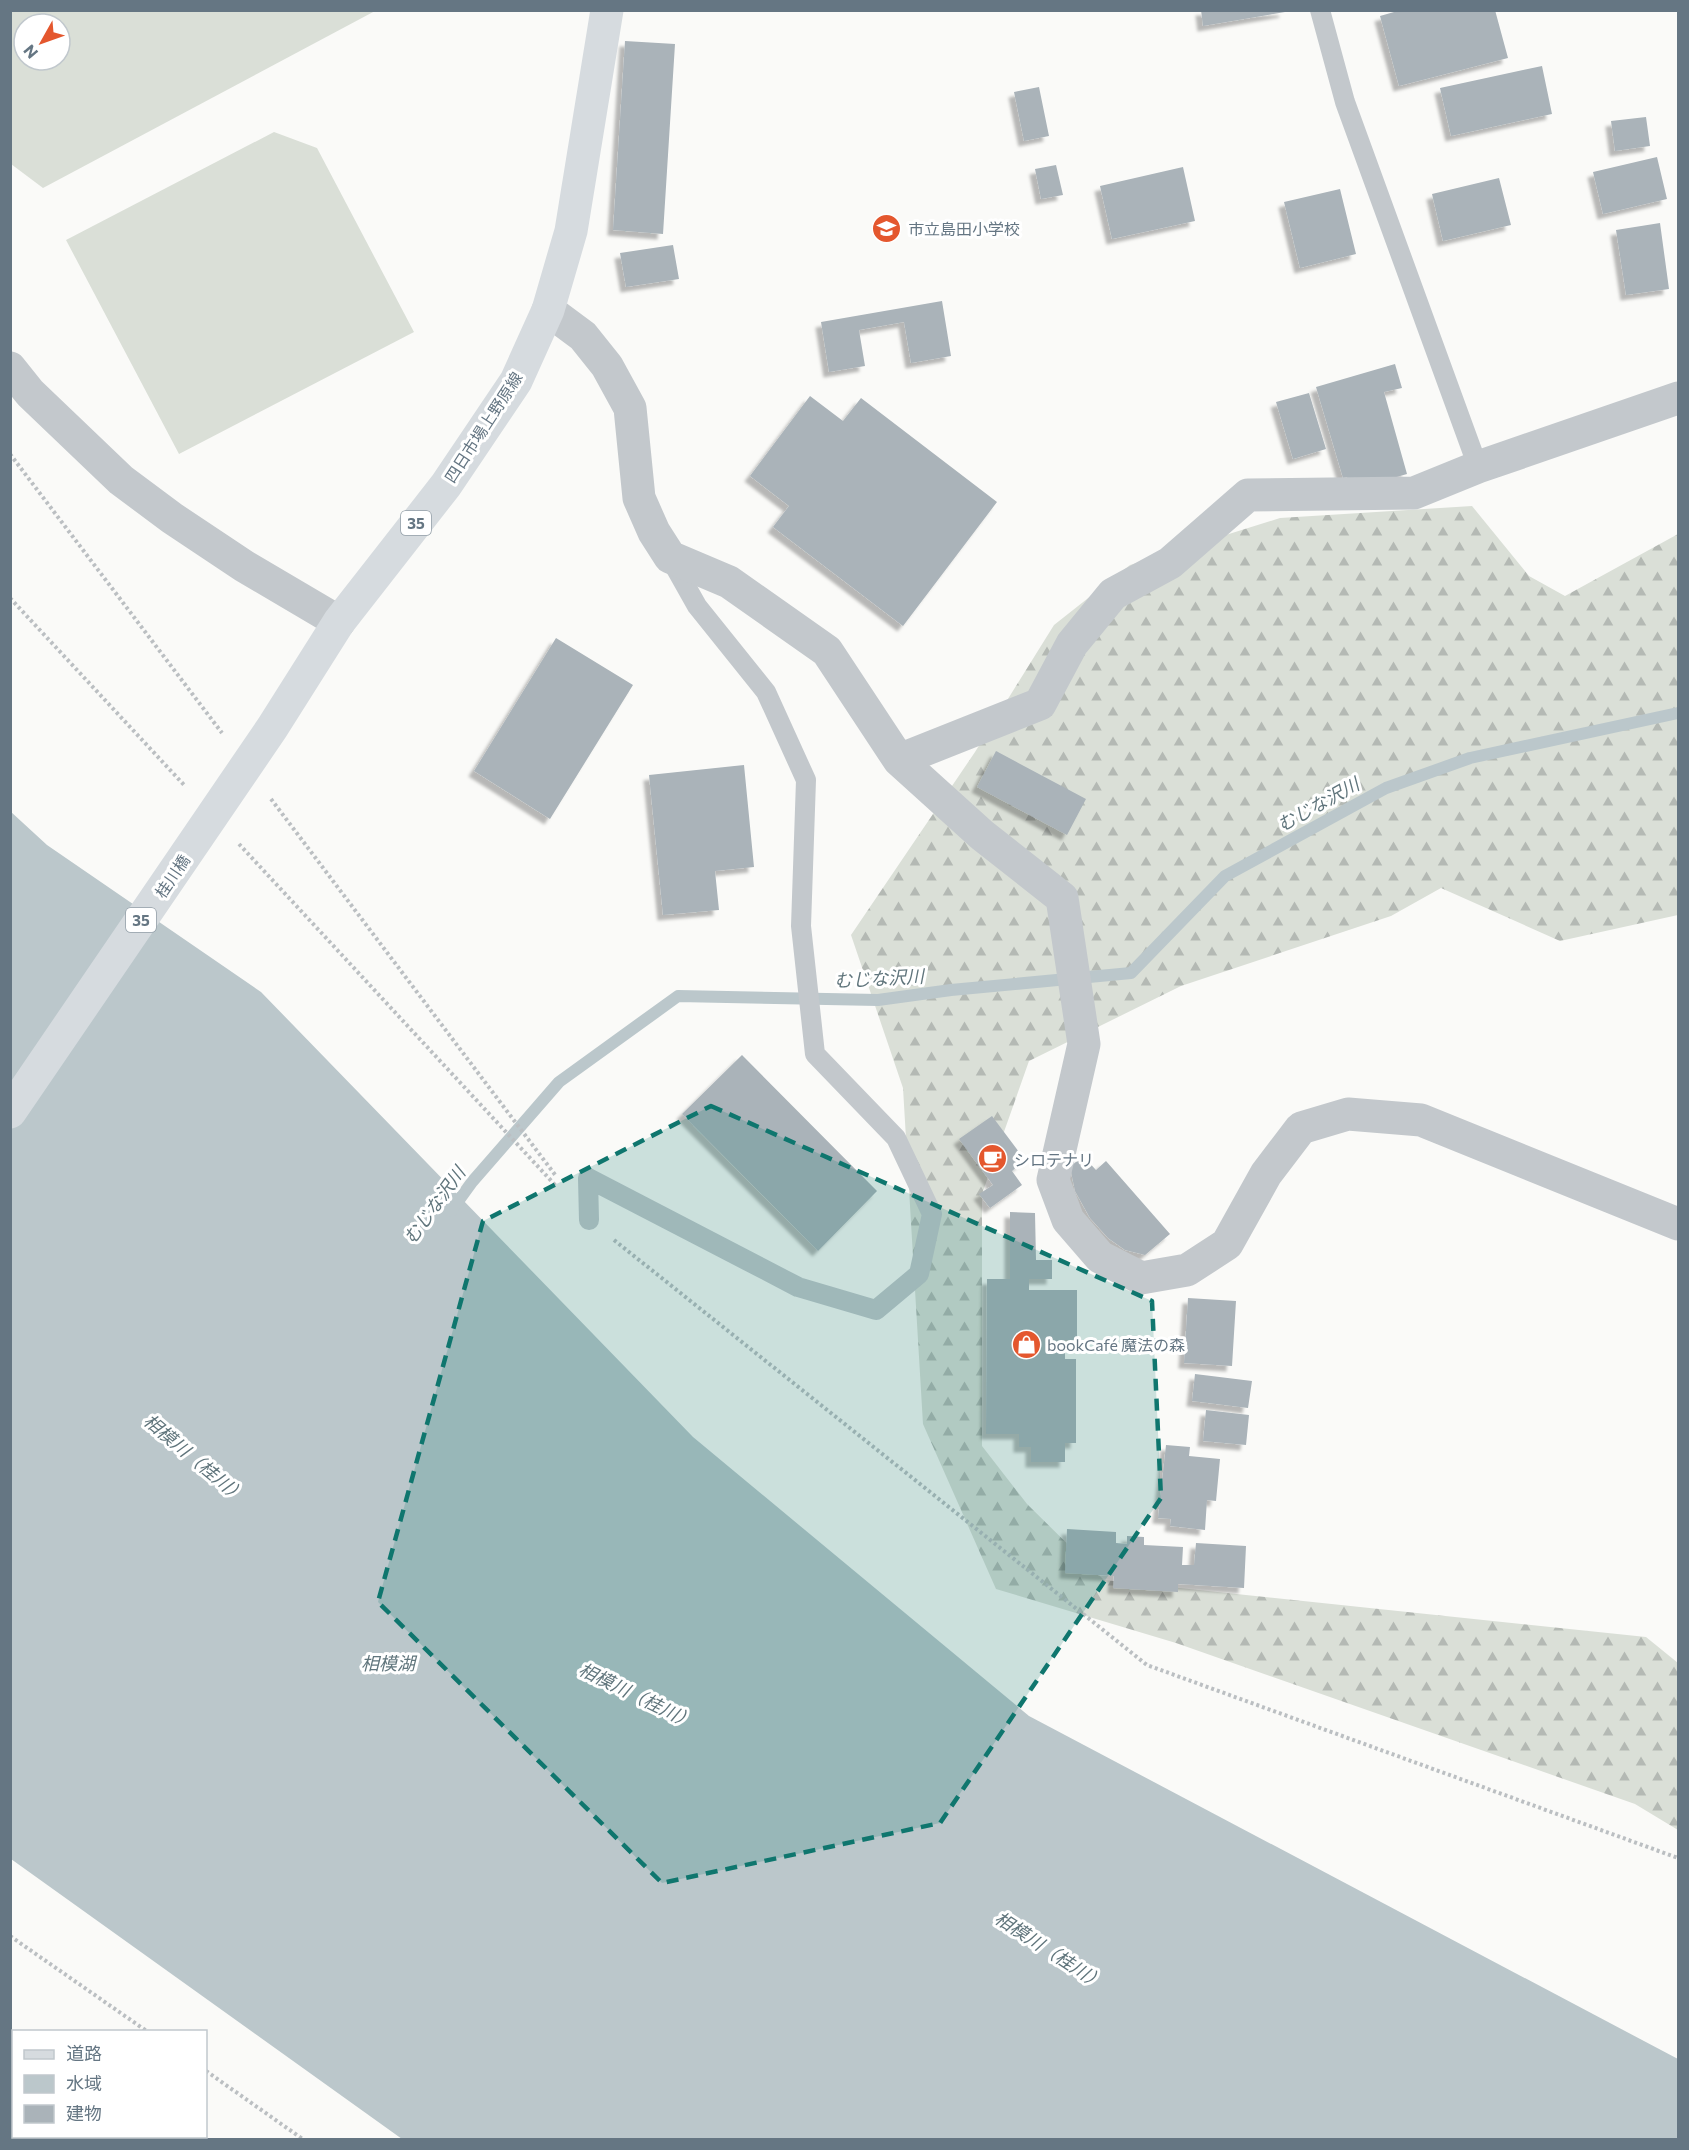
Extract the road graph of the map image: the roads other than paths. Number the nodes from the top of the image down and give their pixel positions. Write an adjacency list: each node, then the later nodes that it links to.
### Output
1 (607, 10): 3 (main road, 四日市場上野原線 / 35)
2 (1320, 10): 6 (lane)
3 (548, 310): 7 (street); 8 (main road, 四日市場上野原線 / 35)
4 (10, 368): 8 (street)
5 (1678, 398): 6 (street)
6 (1478, 467): 10 (street)
7 (670, 557): 10 (street); 12 (lane)
8 (339, 622): 9 (main road, 四日市場上野原線 / 35)
9 (272, 728): 11 (main road, 桂川橋 / 35)
10 (899, 760): 13 (street)
11 (10, 1112)
12 (589, 1220)
13 (1678, 1224)

